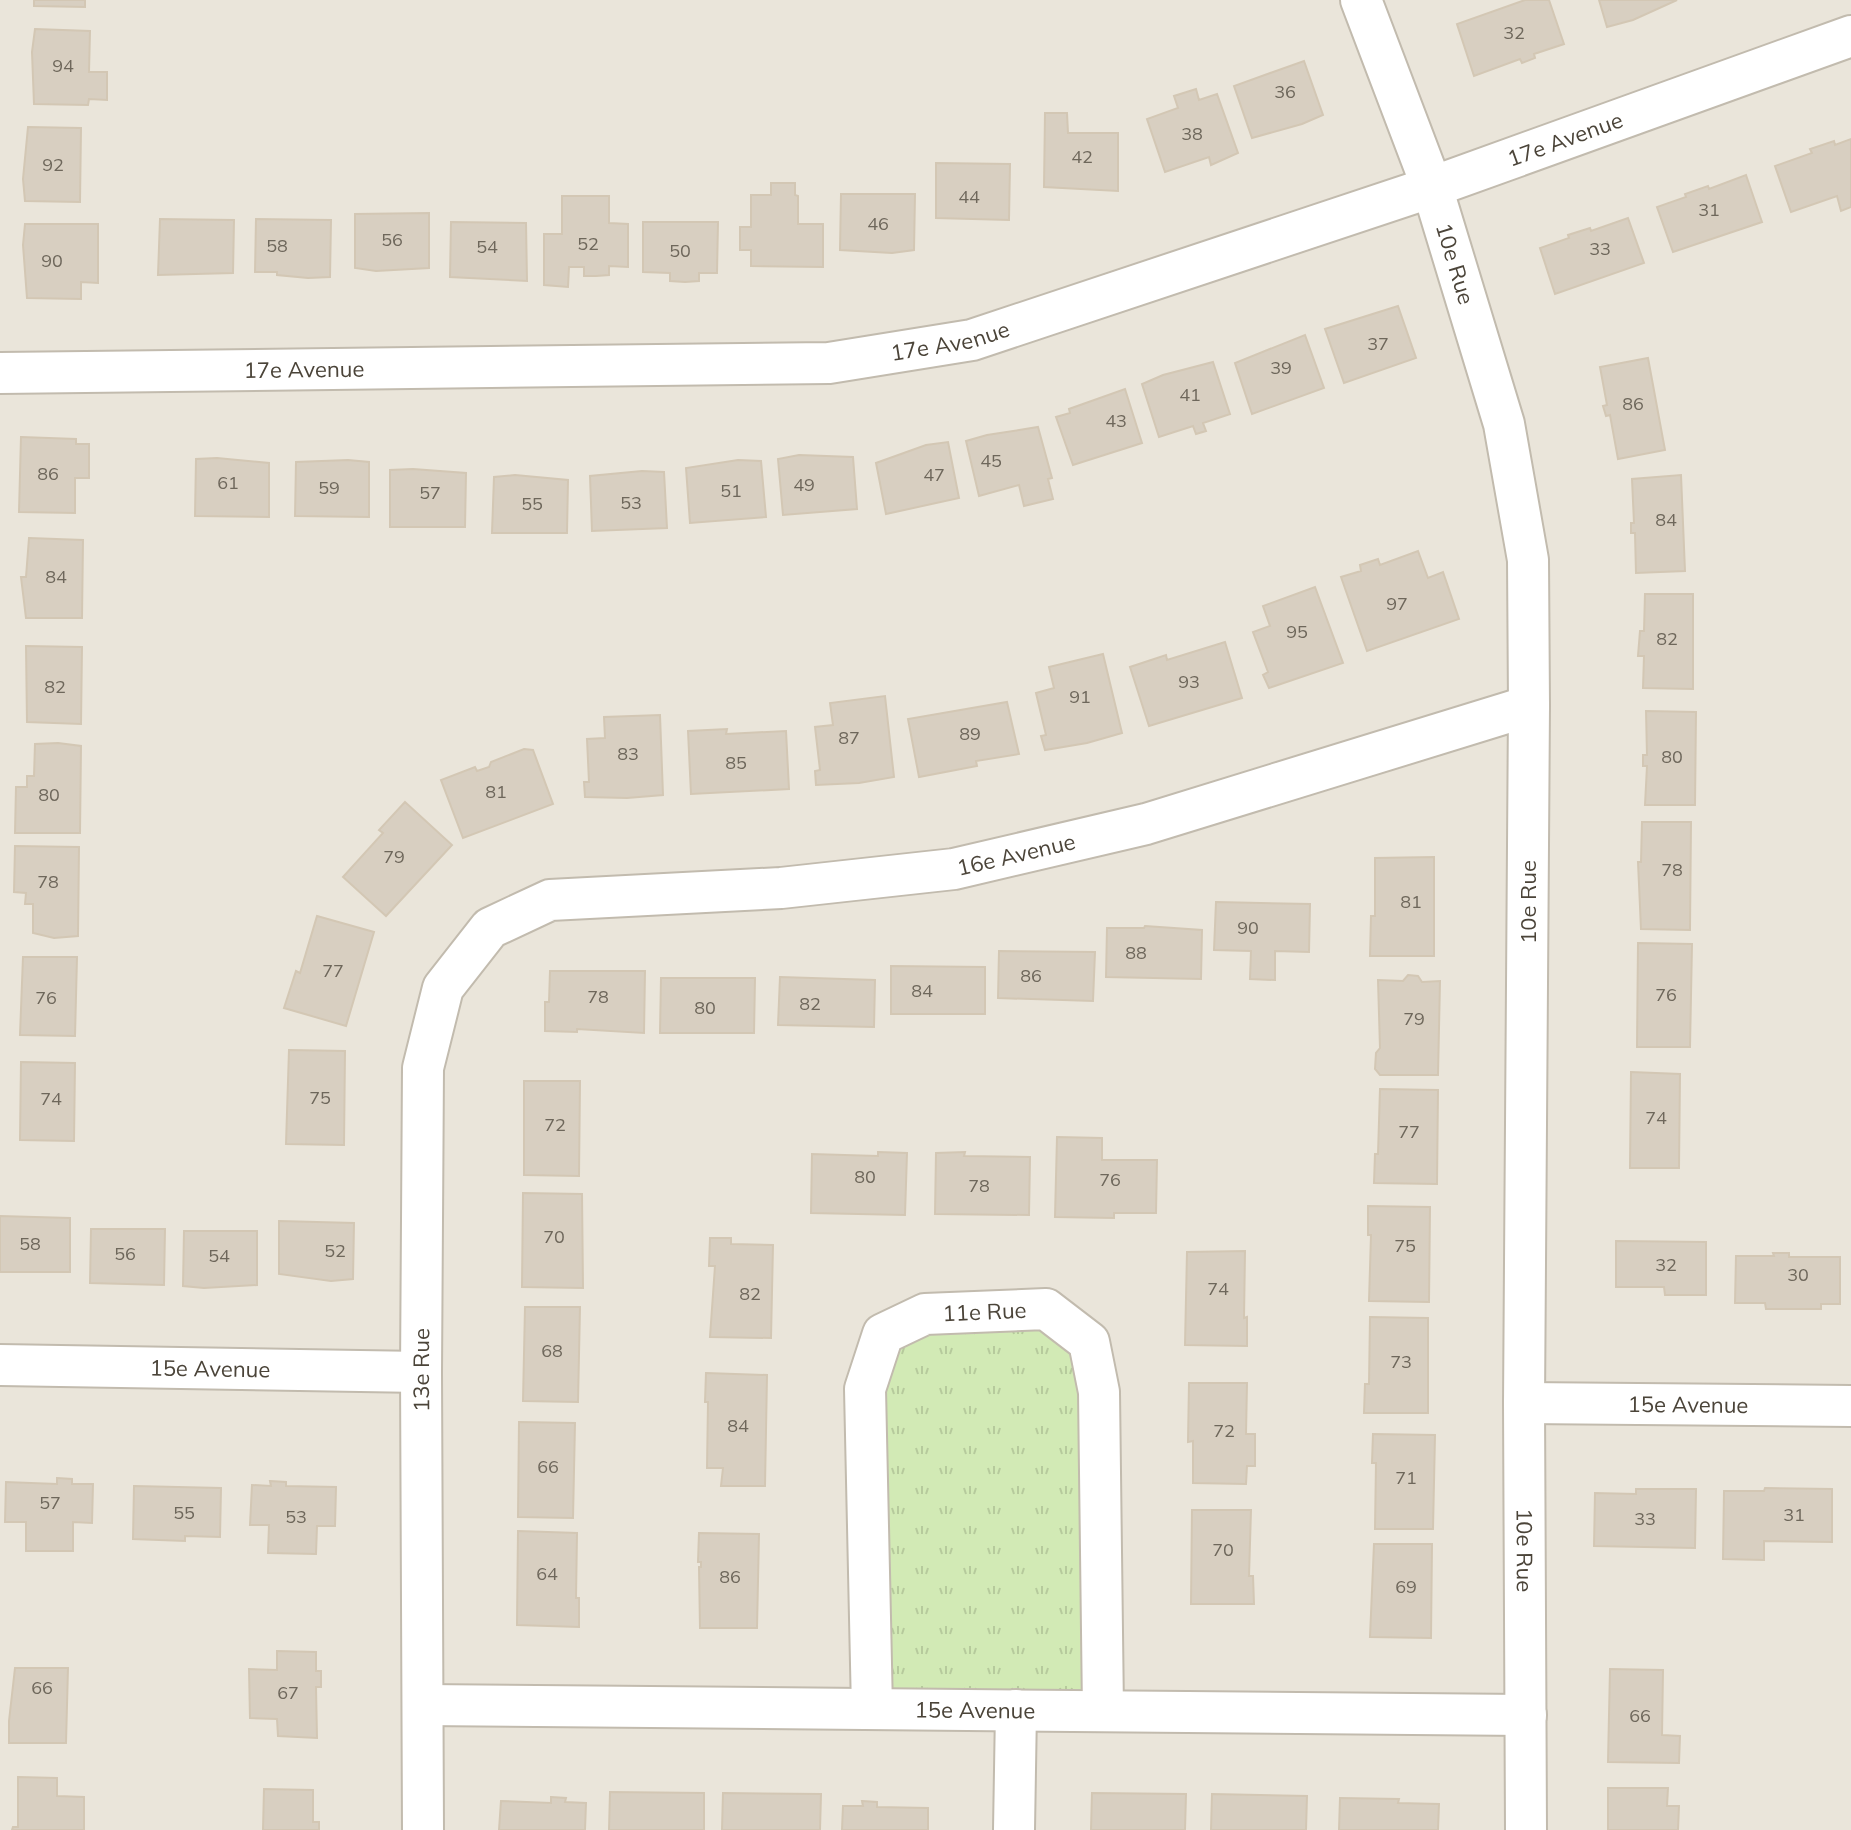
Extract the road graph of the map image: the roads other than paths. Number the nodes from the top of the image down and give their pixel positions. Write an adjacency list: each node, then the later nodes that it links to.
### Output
1 (1361, 0): 3 (street, 10e Rue)
2 (1851, 36): 3 (street, 17e Avenue)
3 (1432, 187): 4 (street, 17e Avenue); 5 (street, 10e Rue)
4 (0, 373)
5 (1529, 706): 6 (street, 16e Avenue); 9 (street, 10e Rue)
6 (490, 928): 8 (street, 13e Rue)
7 (0, 1365): 8 (street, 15e Avenue)
8 (421, 1372): 11 (street, 13e Rue)
9 (1524, 1403): 10 (street, 15e Avenue); 15 (street, 10e Rue)
10 (1851, 1406)
11 (423, 1705): 12 (street, 15e Avenue); 16 (street, 13e Rue)
12 (872, 1709): 13 (street, 15e Avenue); 14 (street, 11e Rue)
13 (1016, 1710): 14 (street, 15e Avenue); 17 (street)
14 (1103, 1711): 15 (street, 15e Avenue)
15 (1526, 1715): 18 (street, 10e Rue)
16 (423, 1830)
17 (1014, 1830)
18 (1526, 1830)

